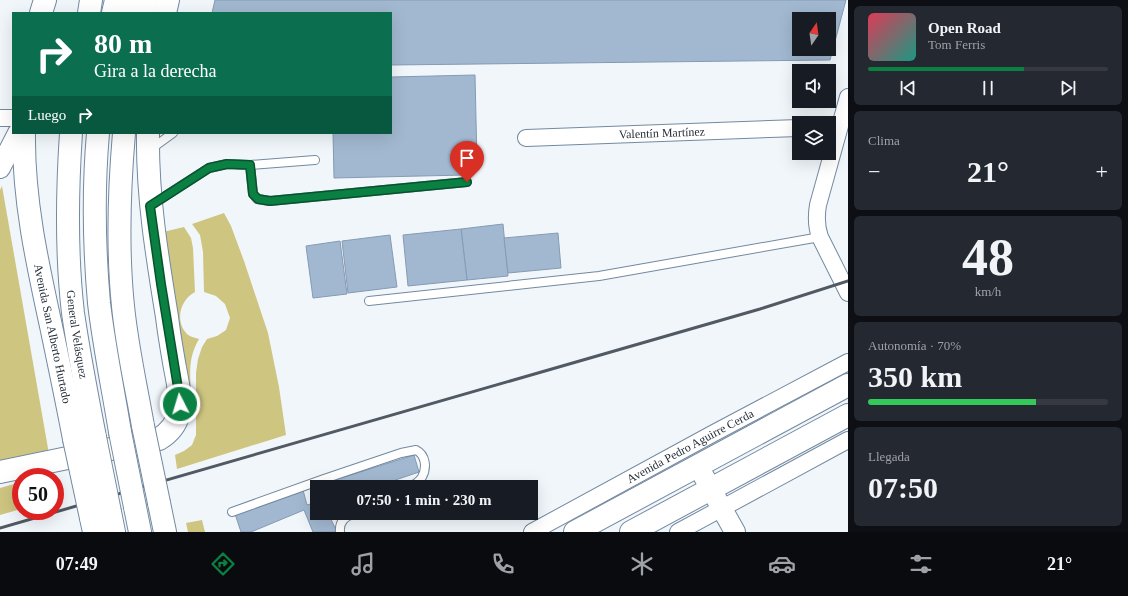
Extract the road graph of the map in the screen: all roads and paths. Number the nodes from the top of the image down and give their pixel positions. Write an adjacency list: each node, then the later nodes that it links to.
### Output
1 (44, 0): 7 (main road)
2 (91, 0): 8 (main road)
3 (116, 0): 9 (main road)
4 (133, 0): 10 (main road)
5 (146, 0): 11 (main road)
6 (168, 0): 12 (main road)
7 (41, 12)
8 (89, 12)
9 (113, 12)
10 (131, 12)
11 (143, 12)
12 (165, 12)
13 (848, 97): 16 (street)
14 (0, 118): 15 (street)
15 (12, 118)
16 (836, 124)
17 (792, 128): 24 (street, Valentín Martínez)
18 (17, 134): 29 (street)
19 (24, 134): 38 (main road, Avenida San Alberto Hurtado)
20 (71, 134): 38 (main road, General Velásquez)
21 (98, 134): 50 (main road, General Velásquez, bridge)
22 (124, 134): 51 (main road, bridge)
23 (170, 134): 25 (lane)
24 (526, 138)
25 (148, 143): 31 (main road)
26 (315, 160): 28 (lane)
27 (827, 160): 32 (street)
28 (250, 165): 30 (lane); 31 (lane)
29 (0, 168)
30 (467, 182)
31 (150, 206): 41 (main road)
32 (820, 237): 33 (street); 34 (lane)
33 (848, 293)
34 (368, 301)
35 (848, 362): 53 (street, Avenida Pedro Aguirre Cerda)
36 (848, 385): 40 (main road, Avenida Pedro Aguirre Cerda)
37 (848, 414): 45 (main road)
38 (84, 438): 49 (main road, General Velásquez, bridge)
39 (848, 440): 46 (street)
40 (698, 466): 45 (street); 54 (main road, Avenida Pedro Aguirre Cerda)
41 (0, 472)
42 (324, 480): 43 (lane)
43 (419, 480)
44 (310, 485): 47 (lane)
45 (712, 489): 46 (street); 55 (main road)
46 (722, 508): 56 (street); 57 (street)
47 (232, 512)
48 (343, 520): 52 (lane)
49 (102, 524)
50 (140, 532)
51 (165, 532)
52 (340, 532)
53 (532, 532)
54 (575, 532)
55 (631, 532)
56 (678, 532)
57 (735, 532)

